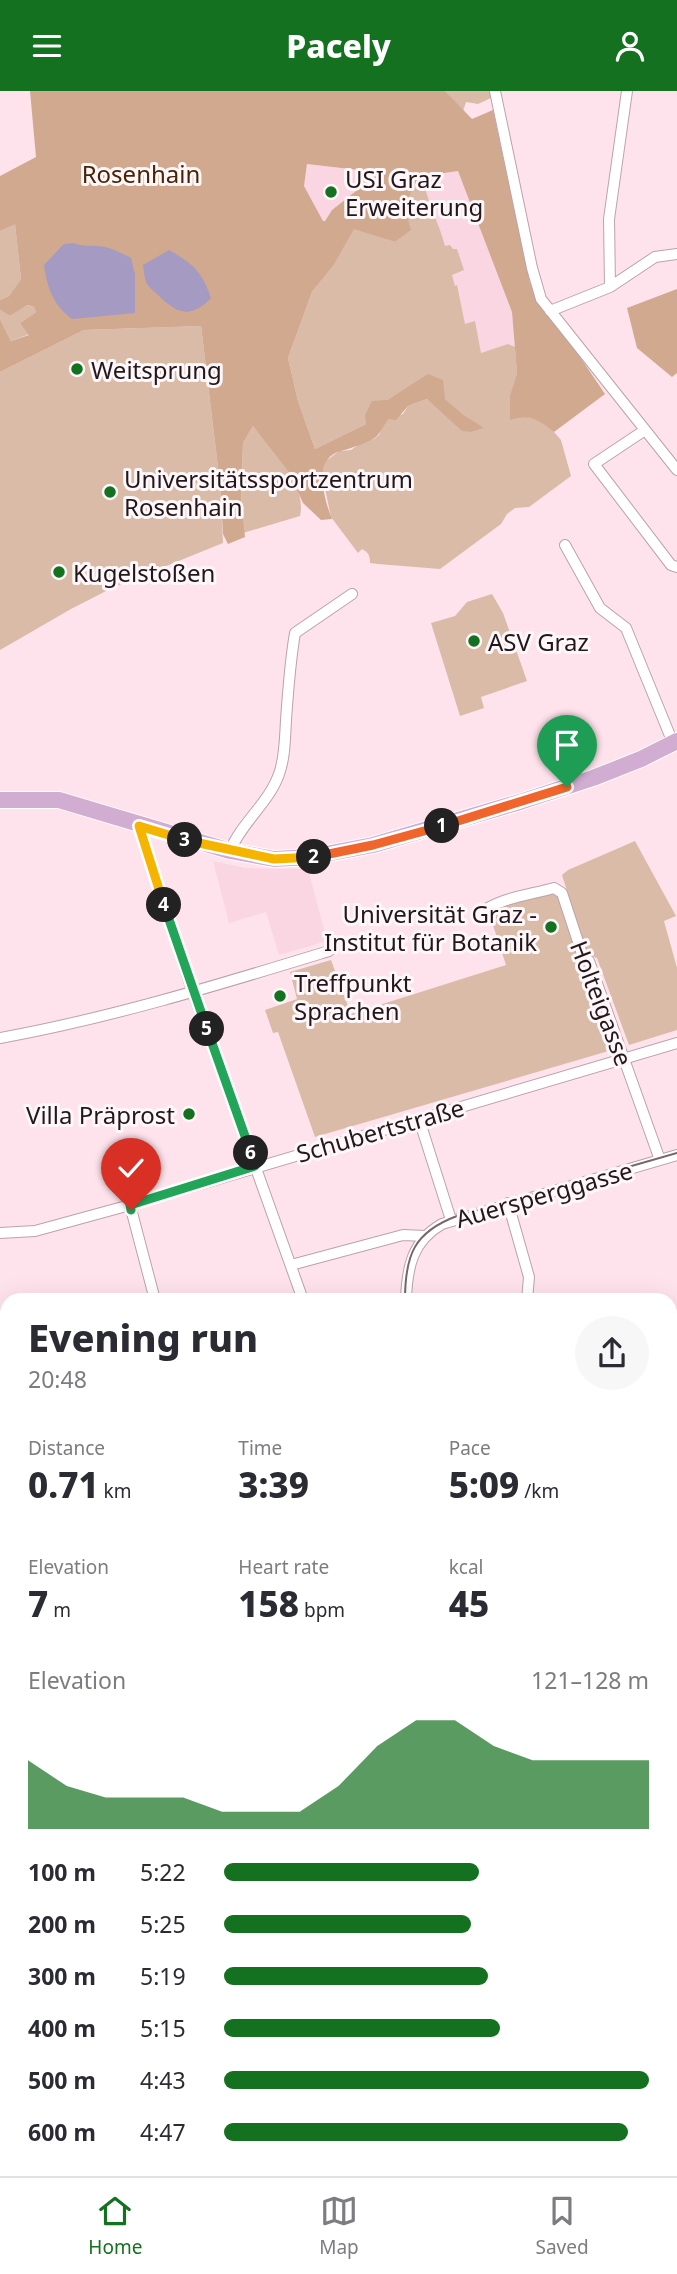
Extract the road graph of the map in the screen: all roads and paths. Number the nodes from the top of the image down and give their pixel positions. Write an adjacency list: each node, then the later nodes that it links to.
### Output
1 (495, 91): 5 (street)
2 (627, 91): 4 (street)
3 (677, 254): 4 (street)
4 (610, 287): 5 (street)
5 (550, 311): 6 (street)
6 (645, 429): 7 (street); 9 (street)
7 (677, 470)
8 (565, 545): 11 (street)
9 (677, 567)
10 (352, 594): 14 (street)
11 (675, 742): 14 (main road)
12 (0, 800): 13 (main road)
13 (139, 826): 14 (main road); 17 (street)
14 (230, 851)
15 (478, 915): 20 (street, Holteigasse)
16 (329, 951): 17 (street)
17 (193, 990): 18 (street); 24 (street)
18 (0, 1038)
19 (677, 1043): 20 (street, Schubertstraße)
20 (625, 1059): 21 (street, Schubertstraße); 23 (street, Holteigasse)
21 (419, 1119): 24 (street, Schubertstraße); 27 (street)
22 (677, 1155): 23 (street, Auersperggasse)
23 (660, 1160): 25 (street, Auersperggasse)
24 (255, 1166): 26 (street, Schubertstraße); 30 (street)
25 (508, 1203): 27 (street, Auersperggasse); 34 (street)
26 (130, 1205): 28 (street, Schubertstraße); 31 (street)
27 (451, 1220): 29 (street, Auersperggasse)
28 (0, 1233)
29 (425, 1236): 30 (street, Auersperggasse); 33 (street)
30 (291, 1265): 32 (street)
31 (153, 1293)
32 (301, 1293)
33 (408, 1293)
34 (528, 1293)

